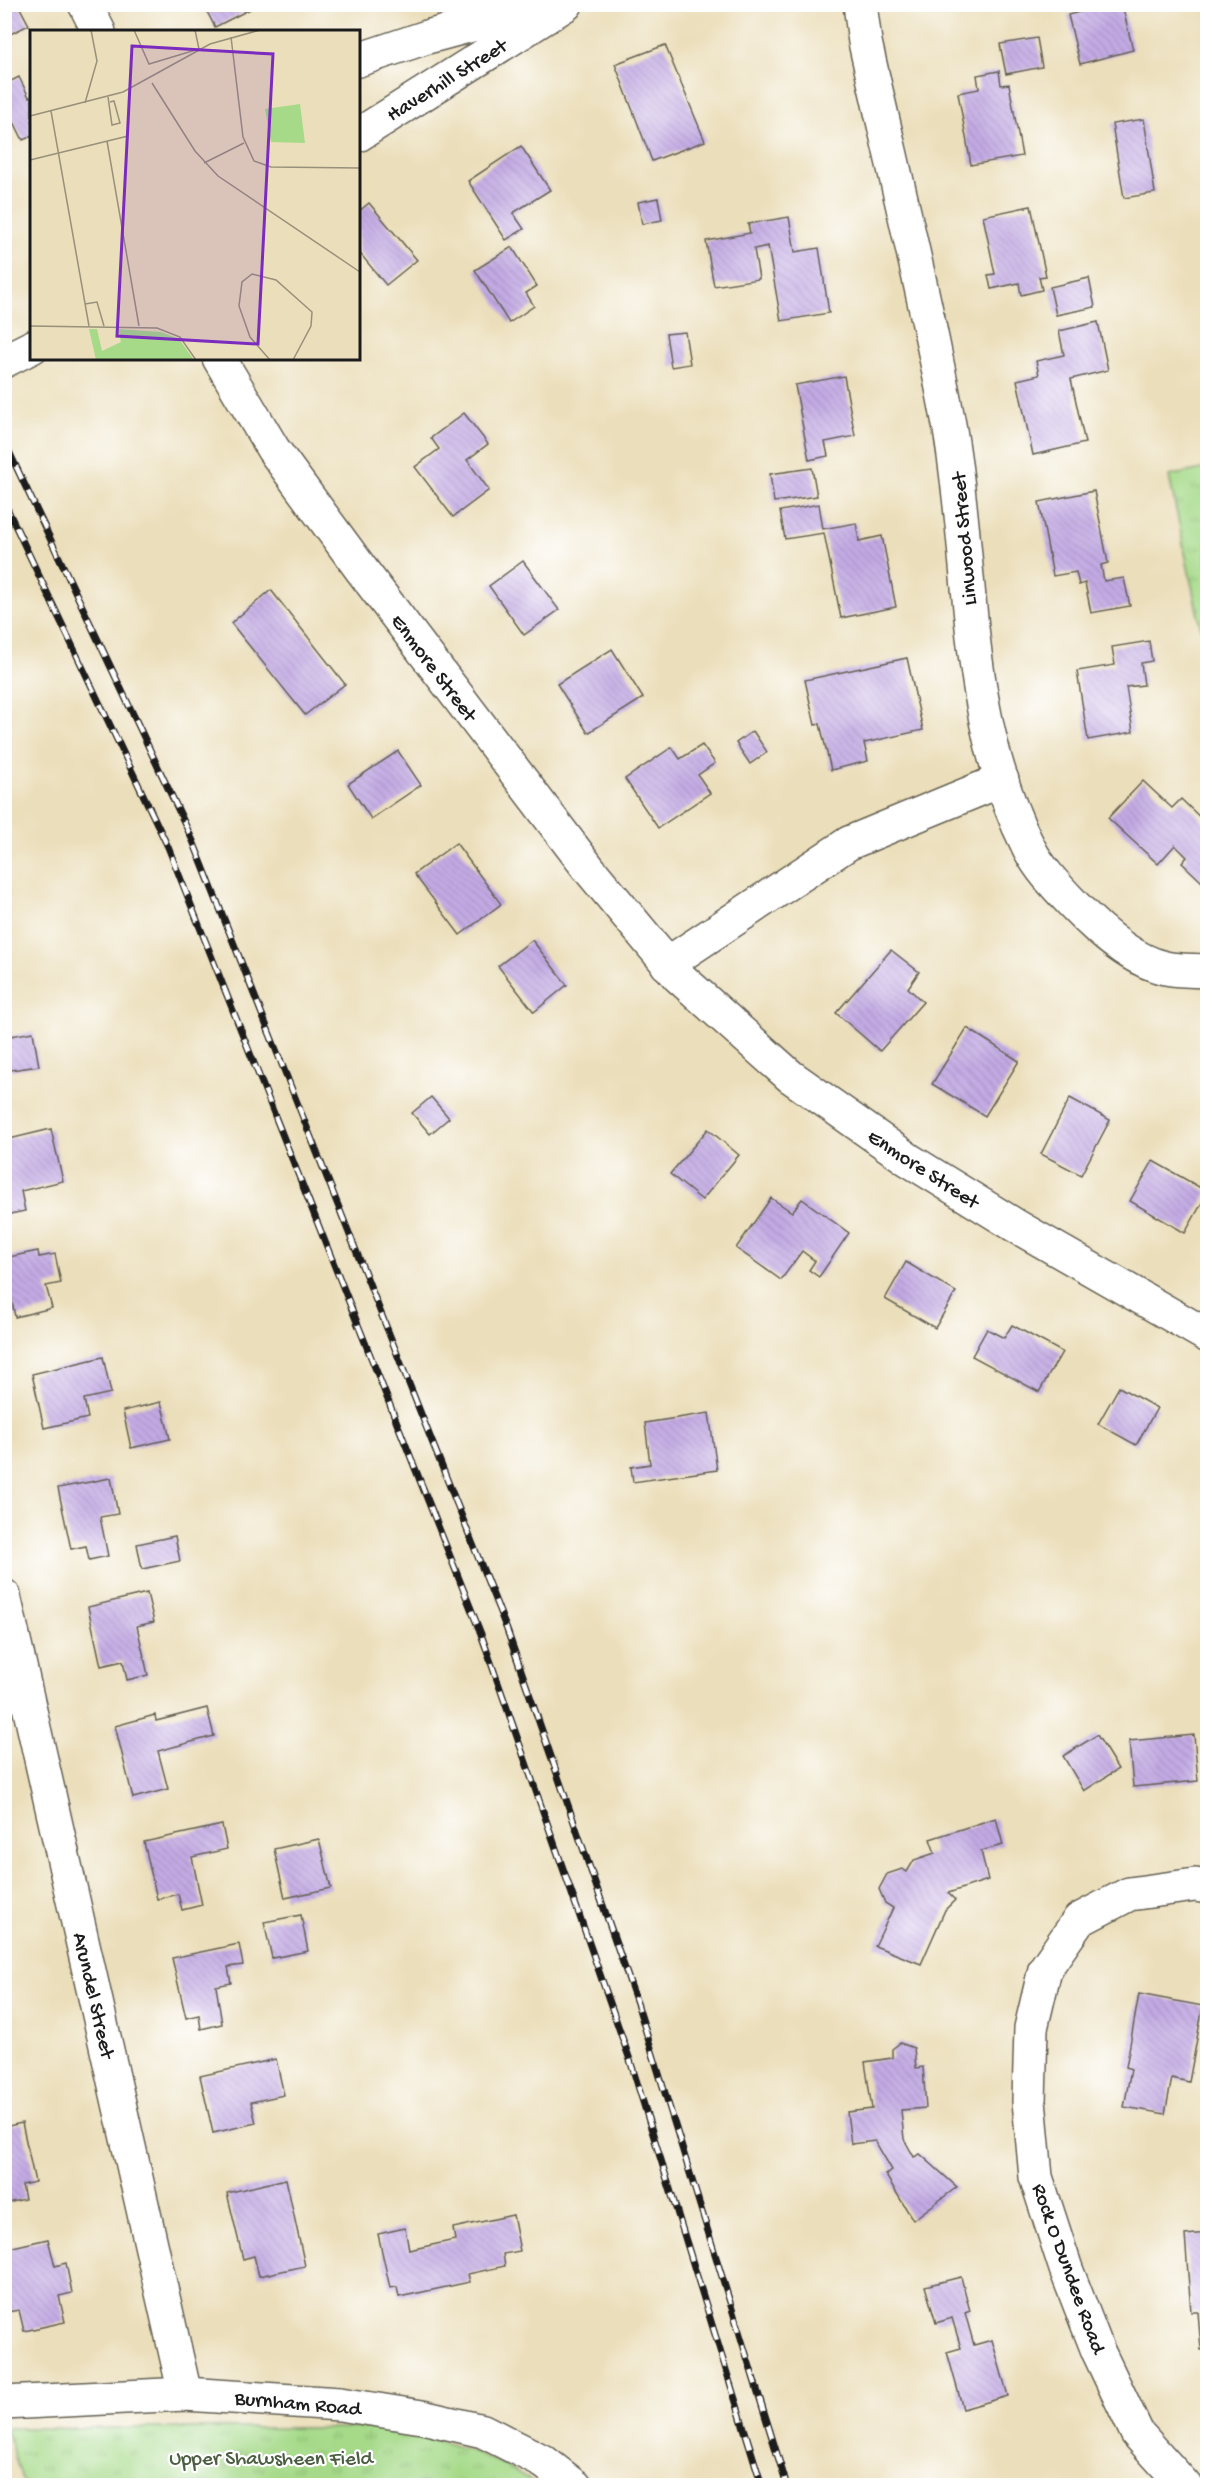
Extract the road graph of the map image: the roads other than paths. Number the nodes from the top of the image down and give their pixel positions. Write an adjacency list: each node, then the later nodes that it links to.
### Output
1 (85, 4): 5 (street)
2 (551, 4): 6 (street)
3 (566, 4): 7 (street, Haverhill Street)
4 (860, 4): 11 (street, Linwood Street)
5 (98, 30)
6 (360, 59)
7 (360, 134)
8 (30, 347): 10 (street)
9 (220, 360): 12 (street, Enmore Street)
10 (4, 361)
11 (1002, 780): 12 (street); 13 (street, Linwood Street)
12 (667, 964): 14 (street, Enmore Street)
13 (1208, 971)
14 (1208, 1335)
15 (4, 1596): 17 (street, Arundel Street)
16 (1208, 1887): 20 (street, Rock O Dundee Road)
17 (185, 2394): 18 (street, Burnham Road); 19 (street, Burnham Road)
18 (4, 2403)
19 (574, 2486)
20 (1185, 2486)

